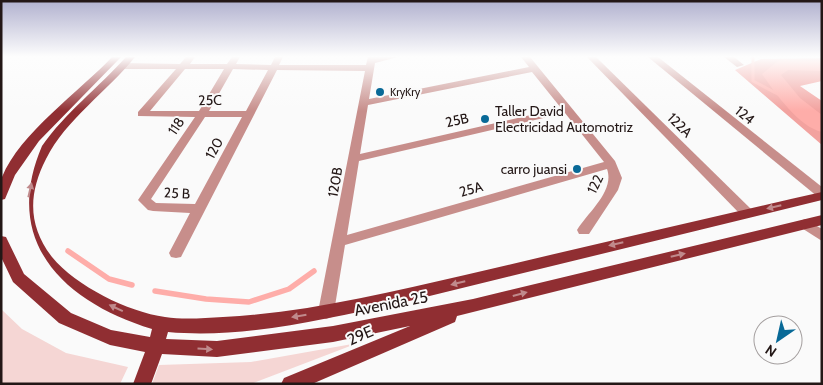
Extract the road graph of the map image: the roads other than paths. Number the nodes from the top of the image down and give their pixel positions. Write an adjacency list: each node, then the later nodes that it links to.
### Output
1 (107, 75): 17 (main road)
2 (111, 75): 31 (main road, one-way to 2)
3 (176, 75): 13 (street, 25C)
4 (225, 75): 13 (street, 118)
5 (269, 75): 14 (street, 120)
6 (369, 75): 11 (street, 120B)
7 (508, 75): 11 (street)
8 (538, 75): 12 (street, 122)
9 (609, 75): 21 (street, 122A)
10 (674, 75): 18 (street, 124)
11 (364, 103): 15 (street, 120B)
12 (567, 110): 15 (street, 25B); 16 (street, 122)
13 (202, 114): 14 (street, 25C); 19 (street, 118)
14 (249, 114): 20 (street, 120)
15 (354, 159): 27 (street, 120B)
16 (611, 164): 24 (street, 122); 27 (street, 25A)
17 (2, 193)
18 (822, 195): 21 (main road, Avenida 25, one-way to 21)
19 (153, 207): 20 (street, 25 B)
20 (199, 209): 28 (street, 120)
21 (747, 214): 30 (main road, Avenida 25, one-way to 30)
22 (822, 220): 23 (main road, Avenida 25)
23 (806, 224): 25 (street); 29 (main road, Avenida 25, one-way to 23)
24 (584, 230)
25 (822, 236)
26 (1, 241): 32 (main road, Avenida 25)
27 (339, 242): 30 (street, 120B)
28 (176, 253)
29 (473, 306): 32 (main road, Avenida 25, one-way to 29); 34 (main road, 29E)
30 (326, 312): 31 (main road, Avenida 25, one-way to 31)
31 (162, 324): 32 (main road)
32 (156, 346): 33 (main road)
33 (142, 384)
34 (290, 384)

